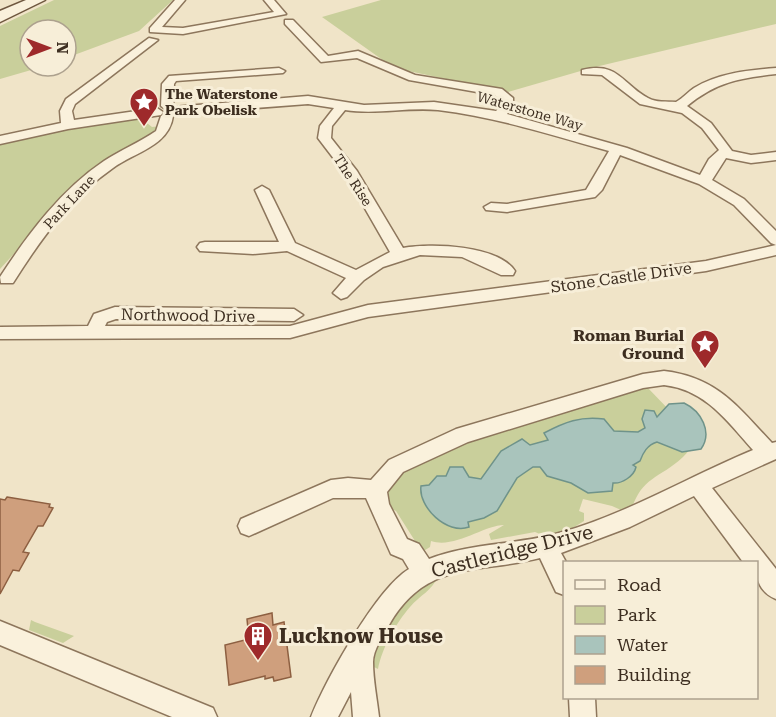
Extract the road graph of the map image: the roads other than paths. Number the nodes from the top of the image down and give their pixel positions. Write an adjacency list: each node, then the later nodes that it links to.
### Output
1 (33, 0): 5 (street)
2 (38, 0): 5 (street)
3 (180, 0): 7 (street)
4 (269, 0): 7 (street)
5 (4, 9)
6 (289, 22): 14 (street)
7 (154, 35): 15 (street)
8 (279, 71): 13 (street)
9 (776, 71): 11 (street)
10 (586, 72): 11 (street)
11 (678, 106): 18 (street)
12 (341, 107): 13 (street, Waterstone Way); 14 (street, Waterstone Way); 27 (street, The Rise)
13 (167, 111): 15 (street, Waterstone Way); 30 (street, Park Lane)
14 (499, 116): 17 (street, Waterstone Way)
15 (68, 125): 16 (street, Waterstone Way)
16 (0, 140)
17 (616, 150): 20 (street, Waterstone Way); 22 (street)
18 (726, 154): 19 (street); 20 (street)
19 (776, 156)
20 (704, 181): 23 (street, Waterstone Way)
21 (262, 190): 24 (street)
22 (491, 207)
23 (776, 240)
24 (289, 246): 25 (street); 29 (street)
25 (205, 247)
26 (776, 250): 34 (street, Stone Castle Drive)
27 (399, 254): 28 (street); 29 (street)
28 (507, 271)
29 (355, 276): 31 (street)
30 (7, 279)
31 (341, 293)
32 (294, 315): 34 (street, Northwood Drive)
33 (0, 333): 34 (street, Stone Castle Drive)
34 (93, 334)
35 (772, 452): 36 (street, Castleridge Drive); 37 (street)
36 (698, 485): 39 (street, Castleridge Drive); 40 (street)
37 (376, 490): 38 (street); 42 (street)
38 (249, 526)
39 (546, 546): 42 (street, Castleridge Drive); 43 (street)
40 (756, 561)
41 (758, 564): 44 (street)
42 (424, 573): 46 (street, Castleridge Drive)
43 (563, 582)
44 (776, 588)
45 (0, 633): 48 (street)
46 (369, 637): 49 (street, Castleridge Drive); 50 (street, Castleridge Drive)
47 (582, 699): 51 (street)
48 (204, 717)
49 (324, 717)
50 (366, 717)
51 (583, 717)

